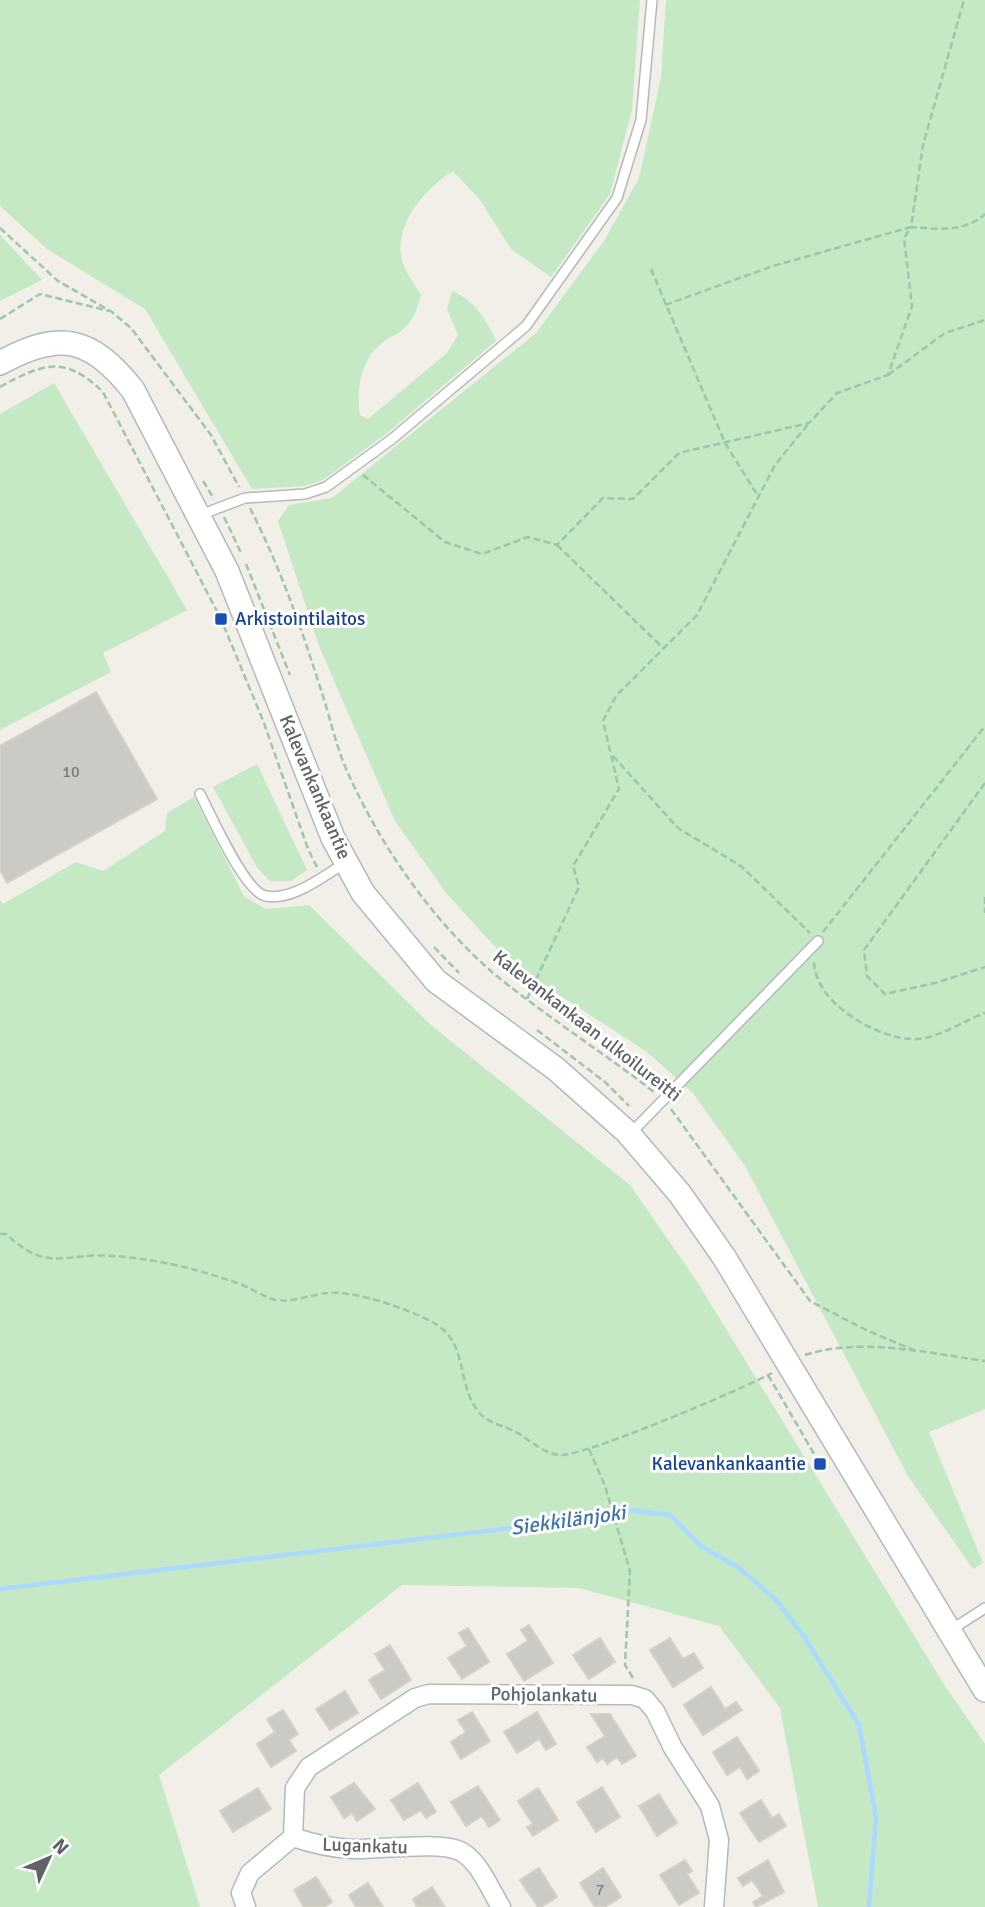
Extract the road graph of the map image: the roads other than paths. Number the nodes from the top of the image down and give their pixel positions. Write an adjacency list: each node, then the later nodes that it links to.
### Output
1 (652, 0): 3 (lane)
2 (0, 363): 3 (street, Kalevankankaantie)
3 (209, 511): 5 (street, Kalevankankaantie)
4 (200, 794): 5 (lane)
5 (346, 862): 7 (street, Kalevankankaantie)
6 (818, 941): 7 (lane)
7 (636, 1128): 9 (street, Kalevankankaantie)
8 (985, 1608): 9 (lane)
9 (948, 1631): 10 (street, Kalevankankaantie)
10 (985, 1690)
11 (293, 1837): 12 (street, Lugankatu); 13 (street, Lugankatu); 14 (street, Pohjolankatu)
12 (246, 1907)
13 (501, 1907)
14 (714, 1907)

